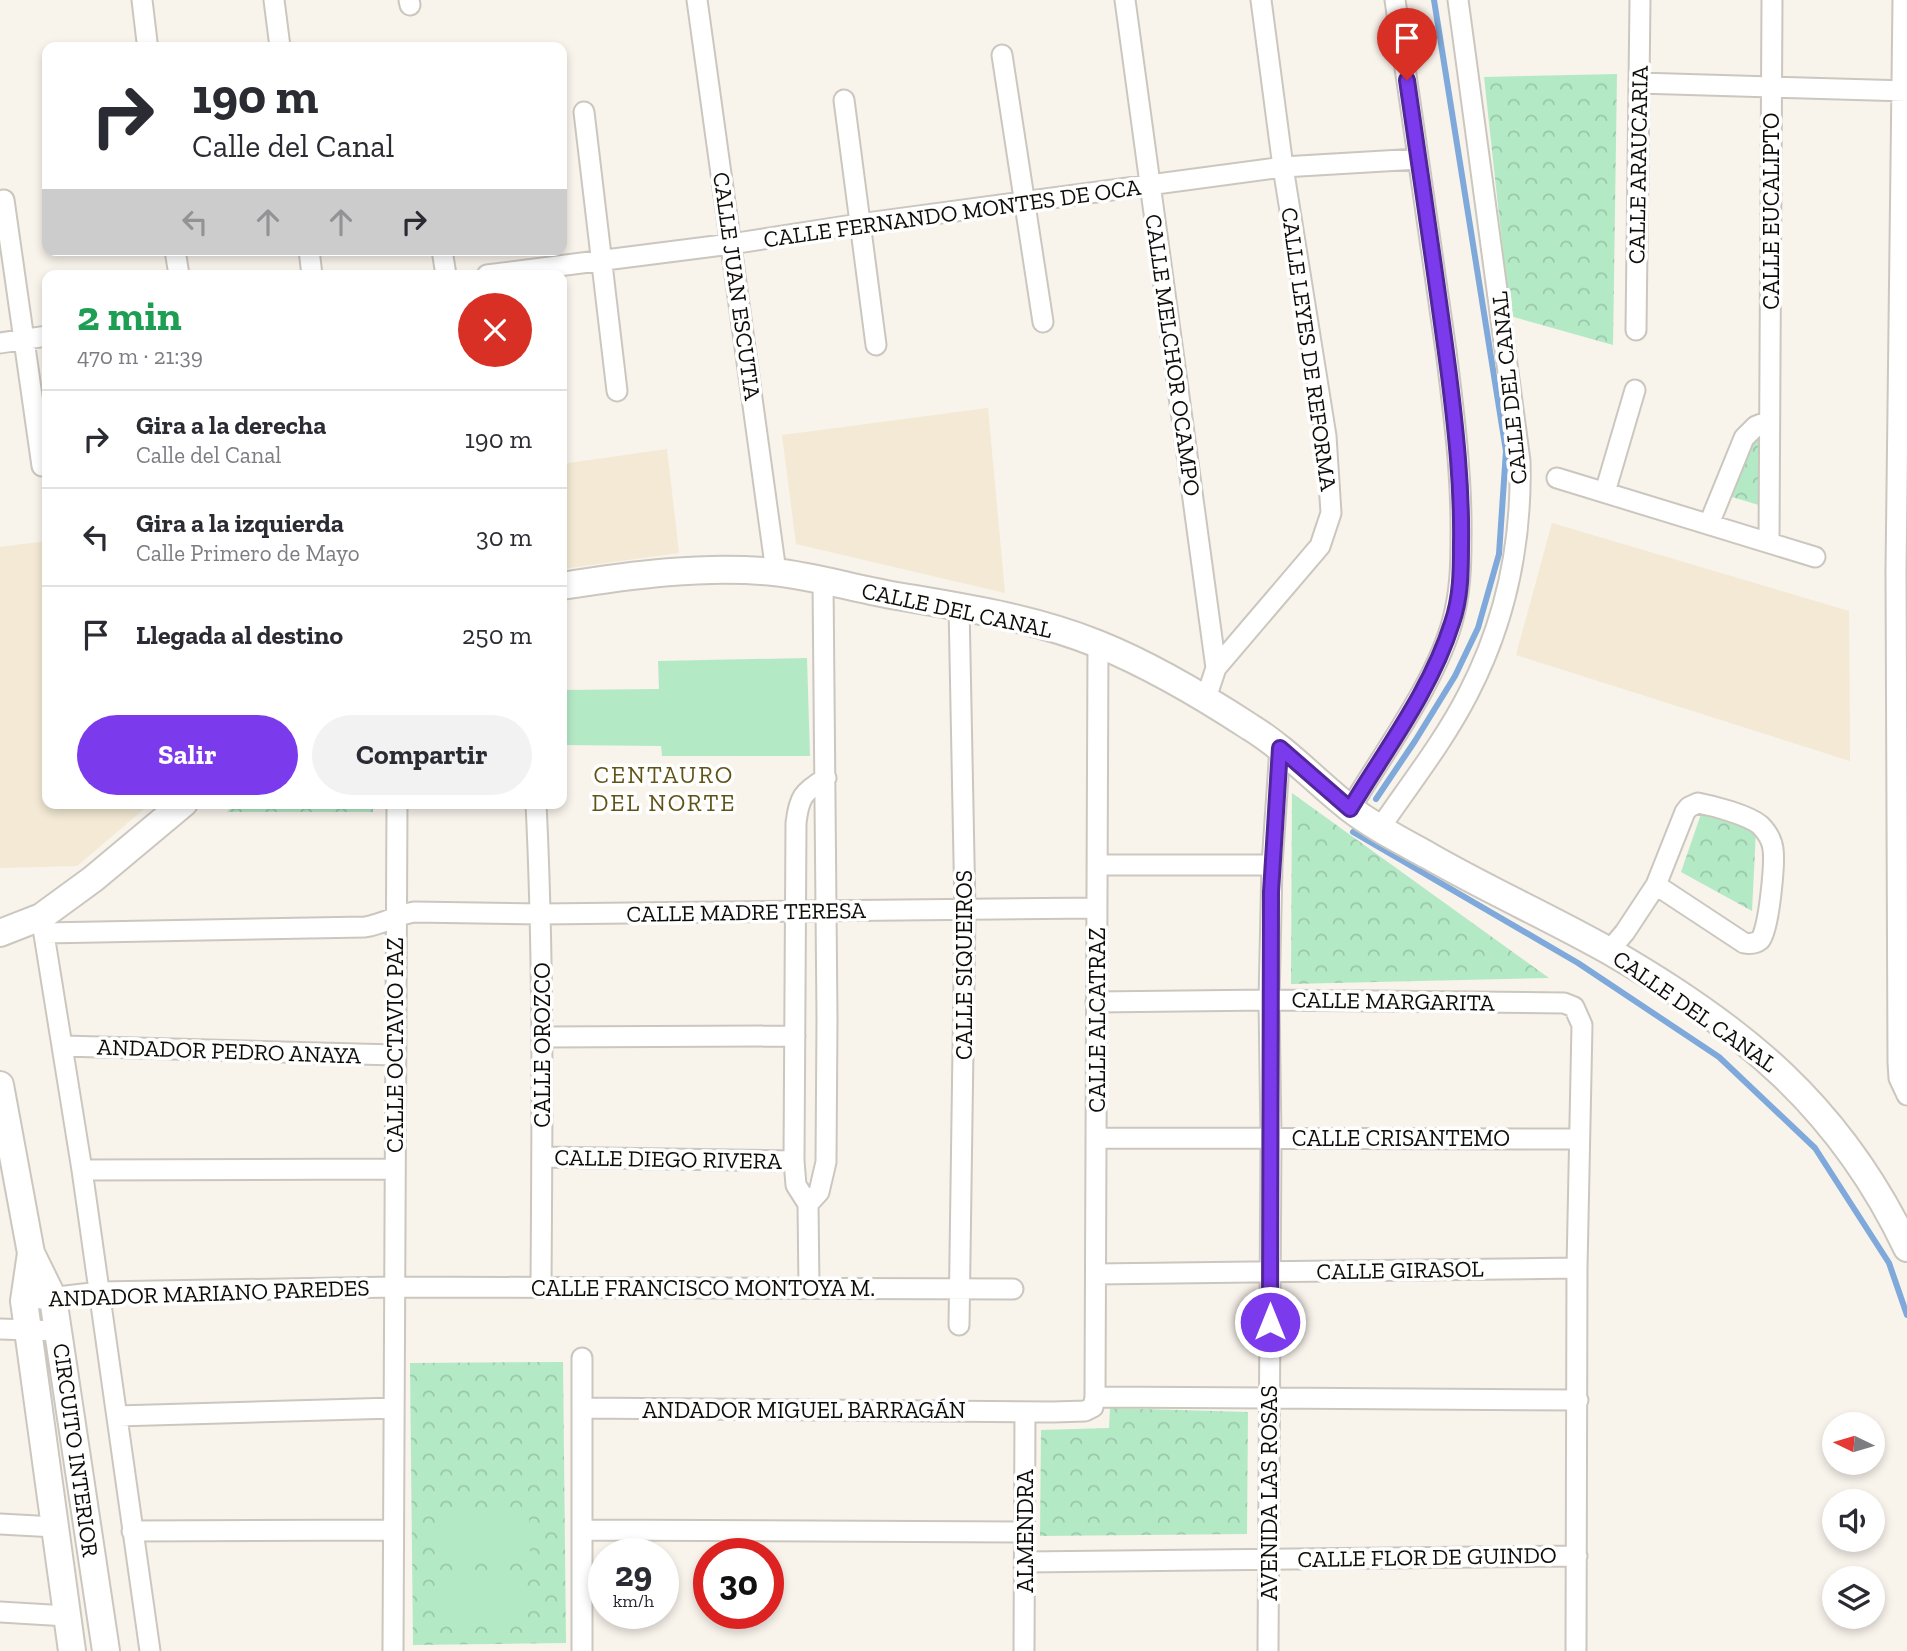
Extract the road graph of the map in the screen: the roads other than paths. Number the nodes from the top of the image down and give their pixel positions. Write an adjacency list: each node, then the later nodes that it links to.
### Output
1 (142, 0): 11 (street)
2 (274, 0): 12 (street)
3 (697, 0): 25 (street, CALLE JUAN ESCUTIA)
4 (1125, 0): 21 (street, CALLE MELCHOR OCAMPO)
5 (1261, 0): 20 (street, CALLE LEYES DE REFORMA)
6 (1395, 0): 19 (street)
7 (1458, 0): 56 (street, CALLE DEL CANAL)
8 (1640, 0): 14 (street, CALLE ARAUCARIA)
9 (1772, 0): 15 (street, CALLE EUCALIPTO)
10 (1903, 0): 16 (street)
11 (147, 42)
12 (279, 42)
13 (1002, 55): 23 (street)
14 (1639, 83): 15 (street); 29 (street, CALLE ARAUCARIA)
15 (1772, 87): 16 (street); 36 (street, CALLE EUCALIPTO)
16 (1905, 91): 76 (street)
17 (844, 100): 24 (street)
18 (584, 112): 26 (street)
19 (1418, 159): 20 (street, CALLE FERNANDO MONTES DE OCA); 55 (street)
20 (1283, 167): 21 (street, CALLE FERNANDO MONTES DE OCA); 48 (street, CALLE LEYES DE REFORMA)
21 (1150, 186): 23 (street, CALLE FERNANDO MONTES DE OCA); 48 (street, CALLE MELCHOR OCAMPO)
22 (4, 200): 31 (street)
23 (1025, 202): 24 (street, CALLE FERNANDO MONTES DE OCA); 28 (street)
24 (859, 224): 25 (street, CALLE FERNANDO MONTES DE OCA); 33 (street)
25 (731, 244): 26 (street, CALLE FERNANDO MONTES DE OCA); 43 (street, CALLE JUAN ESCUTIA)
26 (603, 260): 27 (street, CALLE FERNANDO MONTES DE OCA); 35 (street)
27 (525, 270)
28 (1043, 322)
29 (1636, 330)
30 (42, 337): 31 (street)
31 (24, 340): 32 (street); 37 (street)
32 (0, 343)
33 (876, 345)
34 (1635, 390): 39 (street)
35 (617, 391)
36 (1769, 421): 40 (street); 41 (street, CALLE EUCALIPTO)
37 (42, 466)
38 (1557, 478): 39 (street)
39 (1605, 492): 40 (street)
40 (1709, 524): 41 (street)
41 (1769, 542): 42 (street)
42 (1815, 557)
43 (776, 572): 44 (street, CALLE DEL CANAL); 45 (street, CALLE DEL CANAL)
44 (823, 582): 46 (street, CALLE DEL CANAL); 51 (street)
45 (567, 585)
46 (959, 605): 47 (street, CALLE DEL CANAL); 61 (street, CALLE SIQUEIROS)
47 (1098, 644): 49 (street, CALLE DEL CANAL); 57 (street, CALLE ALCATRAZ)
48 (1216, 668): 49 (street, CALLE LEYES DE REFORMA)
49 (1205, 701): 50 (street, CALLE DEL CANAL)
50 (1280, 748): 55 (street, CALLE DEL CANAL); 58 (street, AVENIDA LAS ROSAS)
51 (825, 778): 62 (street); 63 (street)
52 (177, 809): 66 (street)
53 (397, 809): 65 (street, CALLE OCTAVIO PAZ)
54 (536, 809): 64 (street, CALLE OROZCO)
55 (1350, 809): 56 (street, CALLE DEL CANAL)
56 (1380, 828): 68 (street, CALLE DEL CANAL)
57 (1097, 865): 58 (street); 60 (street, CALLE ALCATRAZ)
58 (1272, 865): 69 (street, AVENIDA LAS ROSAS)
59 (1656, 885): 59 (street); 68 (street)
60 (1097, 908): 61 (street, CALLE MADRE TERESA); 70 (street, CALLE ALCATRAZ)
61 (965, 909): 63 (street, CALLE MADRE TERESA); 94 (street, CALLE SIQUEIROS)
62 (796, 911): 63 (street, CALLE MADRE TERESA); 64 (street, CALLE MADRE TERESA); 72 (street)
63 (826, 911): 85 (street)
64 (541, 914): 65 (street, CALLE MADRE TERESA); 71 (street, CALLE OROZCO)
65 (396, 918): 66 (street, CALLE MADRE TERESA); 74 (street, CALLE OCTAVIO PAZ)
66 (42, 925): 67 (street); 73 (street)
67 (0, 933)
68 (1609, 951): 86 (street, CALLE DEL CANAL)
69 (1269, 1000): 70 (street, CALLE MARGARITA); 78 (street, AVENIDA LAS ROSAS); 79 (street, CALLE MARGARITA)
70 (1096, 1002): 77 (street, CALLE ALCATRAZ)
71 (543, 1037): 72 (street); 80 (street, CALLE OROZCO)
72 (795, 1037): 81 (street)
73 (63, 1046): 74 (street, ANDADOR PEDRO ANAYA); 83 (street)
74 (395, 1055): 82 (street, CALLE OCTAVIO PAZ)
75 (0, 1085): 84 (street, CIRCUITO INTERIOR)
76 (1907, 1094)
77 (1096, 1138): 78 (street, CALLE CRISANTEMO); 90 (street, CALLE ALCATRAZ)
78 (1271, 1138): 79 (street, CALLE CRISANTEMO); 89 (street, AVENIDA LAS ROSAS)
79 (1579, 1139): 88 (street)
80 (542, 1157): 81 (street, CALLE DIEGO RIVERA); 92 (street, CALLE OROZCO)
81 (794, 1161): 85 (street)
82 (395, 1169): 83 (street); 91 (street, CALLE OCTAVIO PAZ)
83 (82, 1170): 96 (street)
84 (7, 1171): 87 (street, CIRCUITO INTERIOR)
85 (808, 1204): 93 (street)
86 (1907, 1248)
87 (32, 1254): 97 (street, CIRCUITO INTERIOR); 98 (street, CIRCUITO INTERIOR)
88 (1577, 1268): 89 (street, CALLE GIRASOL); 106 (street)
89 (1270, 1272): 90 (street, CALLE GIRASOL); 105 (street, AVENIDA LAS ROSAS)
90 (1096, 1273): 104 (street, CALLE ALCATRAZ)
91 (394, 1287): 92 (street, CALLE FRANCISCO MONTOYA M.); 96 (street, ANDADOR MARIANO PAREDES); 107 (street, CALLE OCTAVIO PAZ)
92 (541, 1288): 93 (street, CALLE FRANCISCO MONTOYA M.)
93 (809, 1288): 94 (street, CALLE FRANCISCO MONTOYA M.)
94 (961, 1289): 95 (street, CALLE FRANCISCO MONTOYA M.); 99 (street, CALLE SIQUEIROS)
95 (1013, 1289)
96 (100, 1292): 97 (street, ANDADOR MARIANO PAREDES); 110 (street)
97 (53, 1298): 98 (street, ANDADOR MARIANO PAREDES); 102 (street, CIRCUITO INTERIOR)
98 (24, 1301): 101 (street, CIRCUITO INTERIOR)
99 (959, 1325)
100 (0, 1329): 101 (street)
101 (27, 1330): 102 (street); 112 (street, CIRCUITO INTERIOR)
102 (59, 1331): 123 (street, CIRCUITO INTERIOR)
103 (582, 1358): 108 (street)
104 (1096, 1397): 105 (street); 109 (street, ANDADOR MIGUEL BARRAGÁN)
105 (1269, 1398): 106 (street); 118 (street, AVENIDA LAS ROSAS)
106 (1578, 1400): 117 (street)
107 (394, 1408): 110 (street); 113 (street, CALLE OCTAVIO PAZ)
108 (583, 1408): 109 (street, ANDADOR MIGUEL BARRAGÁN); 114 (street)
109 (1025, 1412): 116 (street, ALMENDRA)
110 (117, 1416): 115 (street)
111 (0, 1524): 112 (street)
112 (55, 1527): 121 (street, CIRCUITO INTERIOR)
113 (393, 1530): 115 (street); 125 (street, CALLE OCTAVIO PAZ)
114 (583, 1530): 116 (street); 126 (street)
115 (132, 1531): 124 (street)
116 (1024, 1532): 119 (street, ALMENDRA)
117 (1577, 1556): 118 (street, CALLE FLOR DE GUINDO); 129 (street)
118 (1268, 1559): 119 (street, CALLE FLOR DE GUINDO); 128 (street, AVENIDA LAS ROSAS)
119 (1025, 1562): 127 (street, ALMENDRA)
120 (0, 1612): 121 (street)
121 (67, 1616): 122 (street, CIRCUITO INTERIOR)
122 (72, 1651)
123 (106, 1651)
124 (150, 1651)
125 (393, 1651)
126 (582, 1651)
127 (1024, 1651)
128 (1268, 1651)
129 (1576, 1651)

